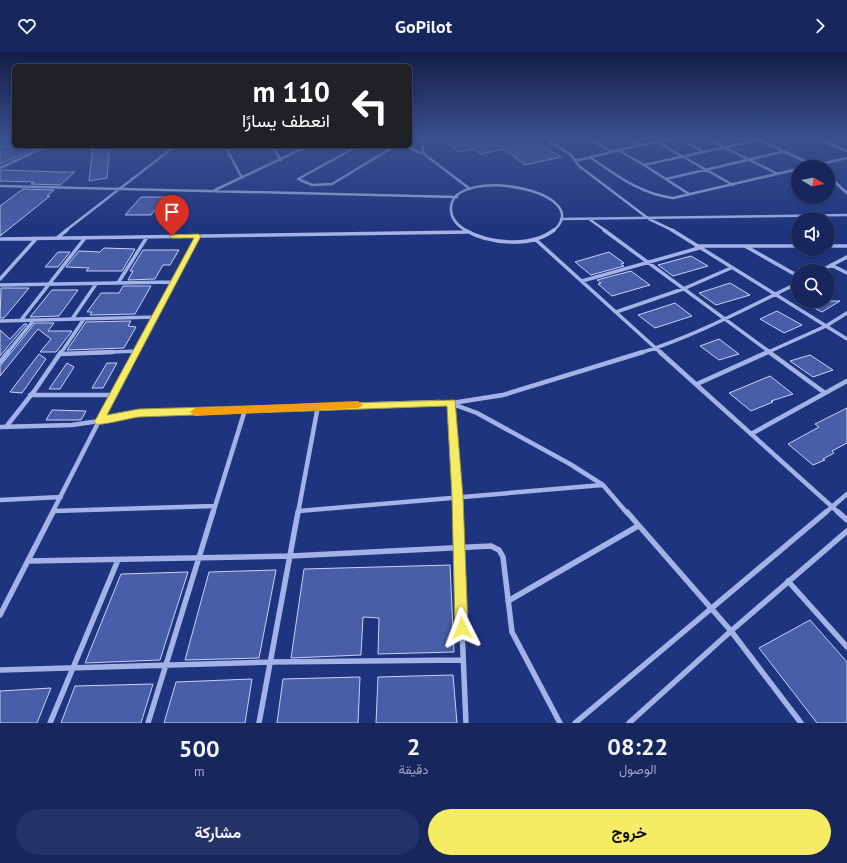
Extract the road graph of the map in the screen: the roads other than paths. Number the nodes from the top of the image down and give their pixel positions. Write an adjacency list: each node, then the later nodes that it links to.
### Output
1 (144, 170): 20 (street)
2 (238, 170): 15 (street)
3 (259, 170): 15 (street)
4 (314, 170): 5 (street)
5 (355, 170)
6 (447, 170): 21 (street)
7 (585, 170): 29 (street)
8 (611, 170): 24 (street)
9 (652, 170): 16 (street)
10 (706, 170): 16 (street)
11 (707, 170): 18 (street)
12 (771, 170): 14 (street)
13 (791, 171): 14 (street)
14 (778, 174): 18 (street)
15 (242, 178): 22 (street)
16 (666, 180): 24 (street)
17 (835, 182): 23 (street)
18 (734, 185): 24 (street)
19 (0, 186): 20 (street)
20 (121, 189): 22 (street); 33 (street)
21 (470, 190): 25 (street); 27 (street)
22 (213, 191): 25 (street)
23 (847, 193)
24 (689, 194)
25 (457, 197): 30 (street)
26 (847, 215): 29 (street)
27 (561, 219): 28 (street); 37 (street)
28 (589, 219): 29 (street); 44 (street)
29 (649, 219): 42 (street)
30 (467, 232): 31 (street); 37 (street)
31 (198, 236): 32 (street); 52 (street)
32 (147, 237): 34 (street); 53 (street)
33 (57, 238): 34 (street); 36 (street)
34 (85, 238): 54 (street)
35 (0, 239): 36 (street)
36 (36, 239): 50 (street)
37 (535, 239): 51 (street)
38 (745, 246): 39 (street); 42 (street); 48 (street)
39 (791, 246)
40 (835, 246): 41 (street)
41 (847, 246)
42 (697, 247): 44 (street); 47 (street)
43 (847, 257): 45 (street)
44 (646, 262): 51 (street); 58 (street)
45 (833, 264)
46 (835, 267): 49 (street)
47 (731, 268): 58 (street); 59 (street)
48 (791, 272)
49 (847, 273)
50 (0, 279)
51 (582, 281): 60 (street)
52 (174, 282): 53 (street); 62 (street)
53 (118, 283): 55 (street)
54 (49, 284): 55 (street); 56 (street); 66 (street)
55 (96, 284): 63 (street)
56 (0, 285)
57 (791, 287): 59 (street)
58 (683, 289): 60 (street); 65 (street)
59 (775, 295): 65 (street); 69 (street)
60 (616, 312): 71 (street)
61 (847, 313): 69 (street)
62 (155, 317): 64 (street); 72 (street)
63 (72, 319): 64 (street); 67 (street)
64 (84, 319): 74 (street)
65 (723, 319): 71 (street); 73 (street)
66 (22, 320): 67 (street); 68 (street)
67 (34, 320): 75 (street)
68 (0, 321)
69 (826, 326): 70 (street); 73 (street)
70 (847, 339)
71 (656, 348): 79 (street); 83 (street)
72 (137, 351): 74 (street); 82 (street)
73 (769, 353): 79 (street); 80 (street)
74 (60, 354): 81 (street)
75 (6, 355): 76 (street); 77 (street)
76 (0, 356)
77 (0, 362)
78 (847, 381): 80 (street)
79 (697, 384): 89 (street)
80 (825, 393): 89 (street)
81 (30, 395): 82 (street); 88 (street)
82 (113, 395): 86 (street)
83 (452, 403): 84 (street); 90 (street); 93 (street)
84 (318, 406): 85 (street); 98 (street)
85 (245, 410): 86 (street); 95 (street)
86 (99, 421): 88 (street); 92 (street)
87 (0, 427): 88 (street)
88 (6, 427)
89 (751, 434): 96 (street)
90 (603, 485): 93 (street); 100 (street)
91 (847, 494): 96 (street)
92 (61, 497): 94 (street); 97 (street)
93 (458, 497): 98 (street); 102 (street)
94 (0, 500)
95 (214, 506): 97 (street); 104 (street)
96 (831, 507): 99 (street); 109 (street)
97 (54, 511): 106 (street)
98 (299, 512): 103 (street)
99 (847, 520)
100 (638, 526): 108 (street); 109 (street)
101 (847, 531): 107 (street)
102 (458, 548): 103 (street); 108 (street); 113 (street)
103 (291, 556): 104 (street); 114 (street)
104 (198, 558): 105 (street); 115 (street)
105 (118, 560): 106 (street); 116 (street)
106 (28, 561): 110 (street)
107 (788, 581): 111 (street); 112 (street)
108 (508, 601): 123 (street)
109 (710, 610): 111 (street); 124 (street)
110 (0, 615)
111 (731, 631): 118 (street); 125 (street)
112 (847, 648)
113 (463, 660): 114 (street); 122 (street)
114 (269, 662): 115 (street); 121 (street)
115 (166, 666): 116 (street); 120 (street)
116 (72, 668): 117 (street); 119 (street)
117 (0, 670)
118 (632, 722)
119 (50, 723)
120 (148, 723)
121 (259, 723)
122 (466, 723)
123 (560, 723)
124 (575, 723)
125 (801, 723)

